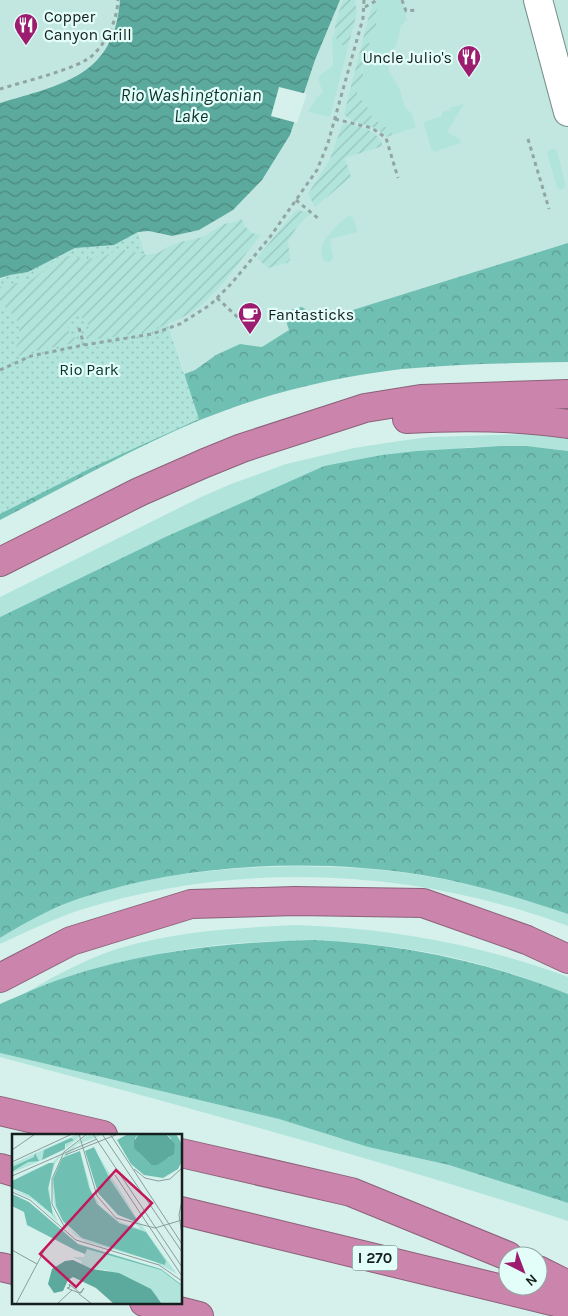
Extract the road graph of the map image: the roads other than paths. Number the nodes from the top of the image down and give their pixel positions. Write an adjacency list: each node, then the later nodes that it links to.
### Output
1 (538, 0): 2 (lane)
2 (568, 112)
3 (568, 394): 5 (highway)
4 (568, 424): 5 (highway)
5 (308, 426): 6 (highway)
6 (0, 562)
7 (568, 958): 8 (highway)
8 (0, 978)
9 (0, 1111): 10 (highway)
10 (99, 1134)
11 (182, 1153): 13 (highway)
12 (182, 1212): 17 (highway, I 270)
13 (498, 1252)
14 (548, 1275): 15 (highway)
15 (568, 1285)
16 (152, 1304): 18 (highway)
17 (568, 1305)
18 (199, 1316)

